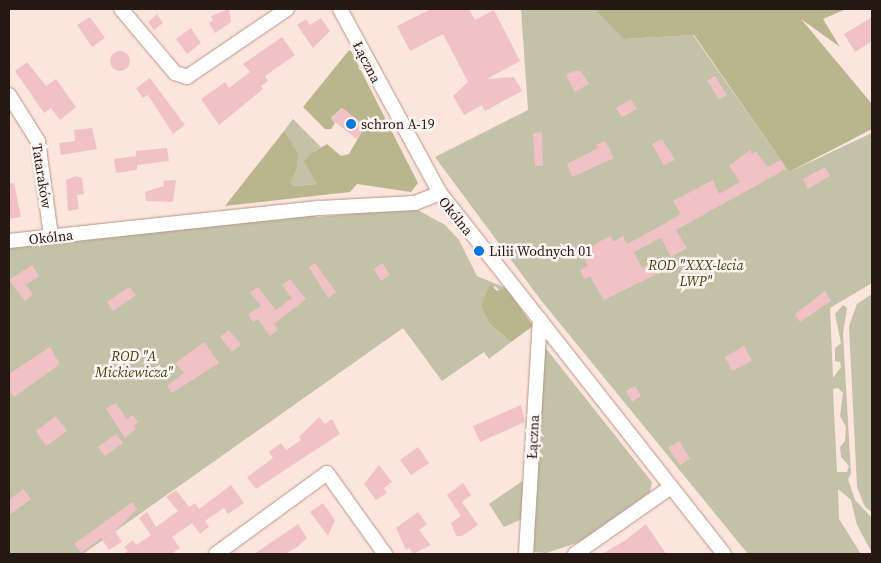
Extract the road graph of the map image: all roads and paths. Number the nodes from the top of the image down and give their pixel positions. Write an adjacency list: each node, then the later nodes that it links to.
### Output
1 (121, 9): 2 (street)
2 (287, 9)
3 (340, 9): 5 (street, Łączna)
4 (9, 95): 6 (street, Tataraków)
5 (440, 193): 6 (street, Okólna); 8 (street, Okólna)
6 (51, 236): 7 (street, Okólna)
7 (9, 241)
8 (540, 320): 9 (street, Okólna); 12 (street, Łączna)
9 (671, 487): 13 (street); 14 (street, Okólna)
10 (216, 554): 11 (street)
11 (385, 554)
12 (526, 554)
13 (575, 554)
14 (724, 554)

